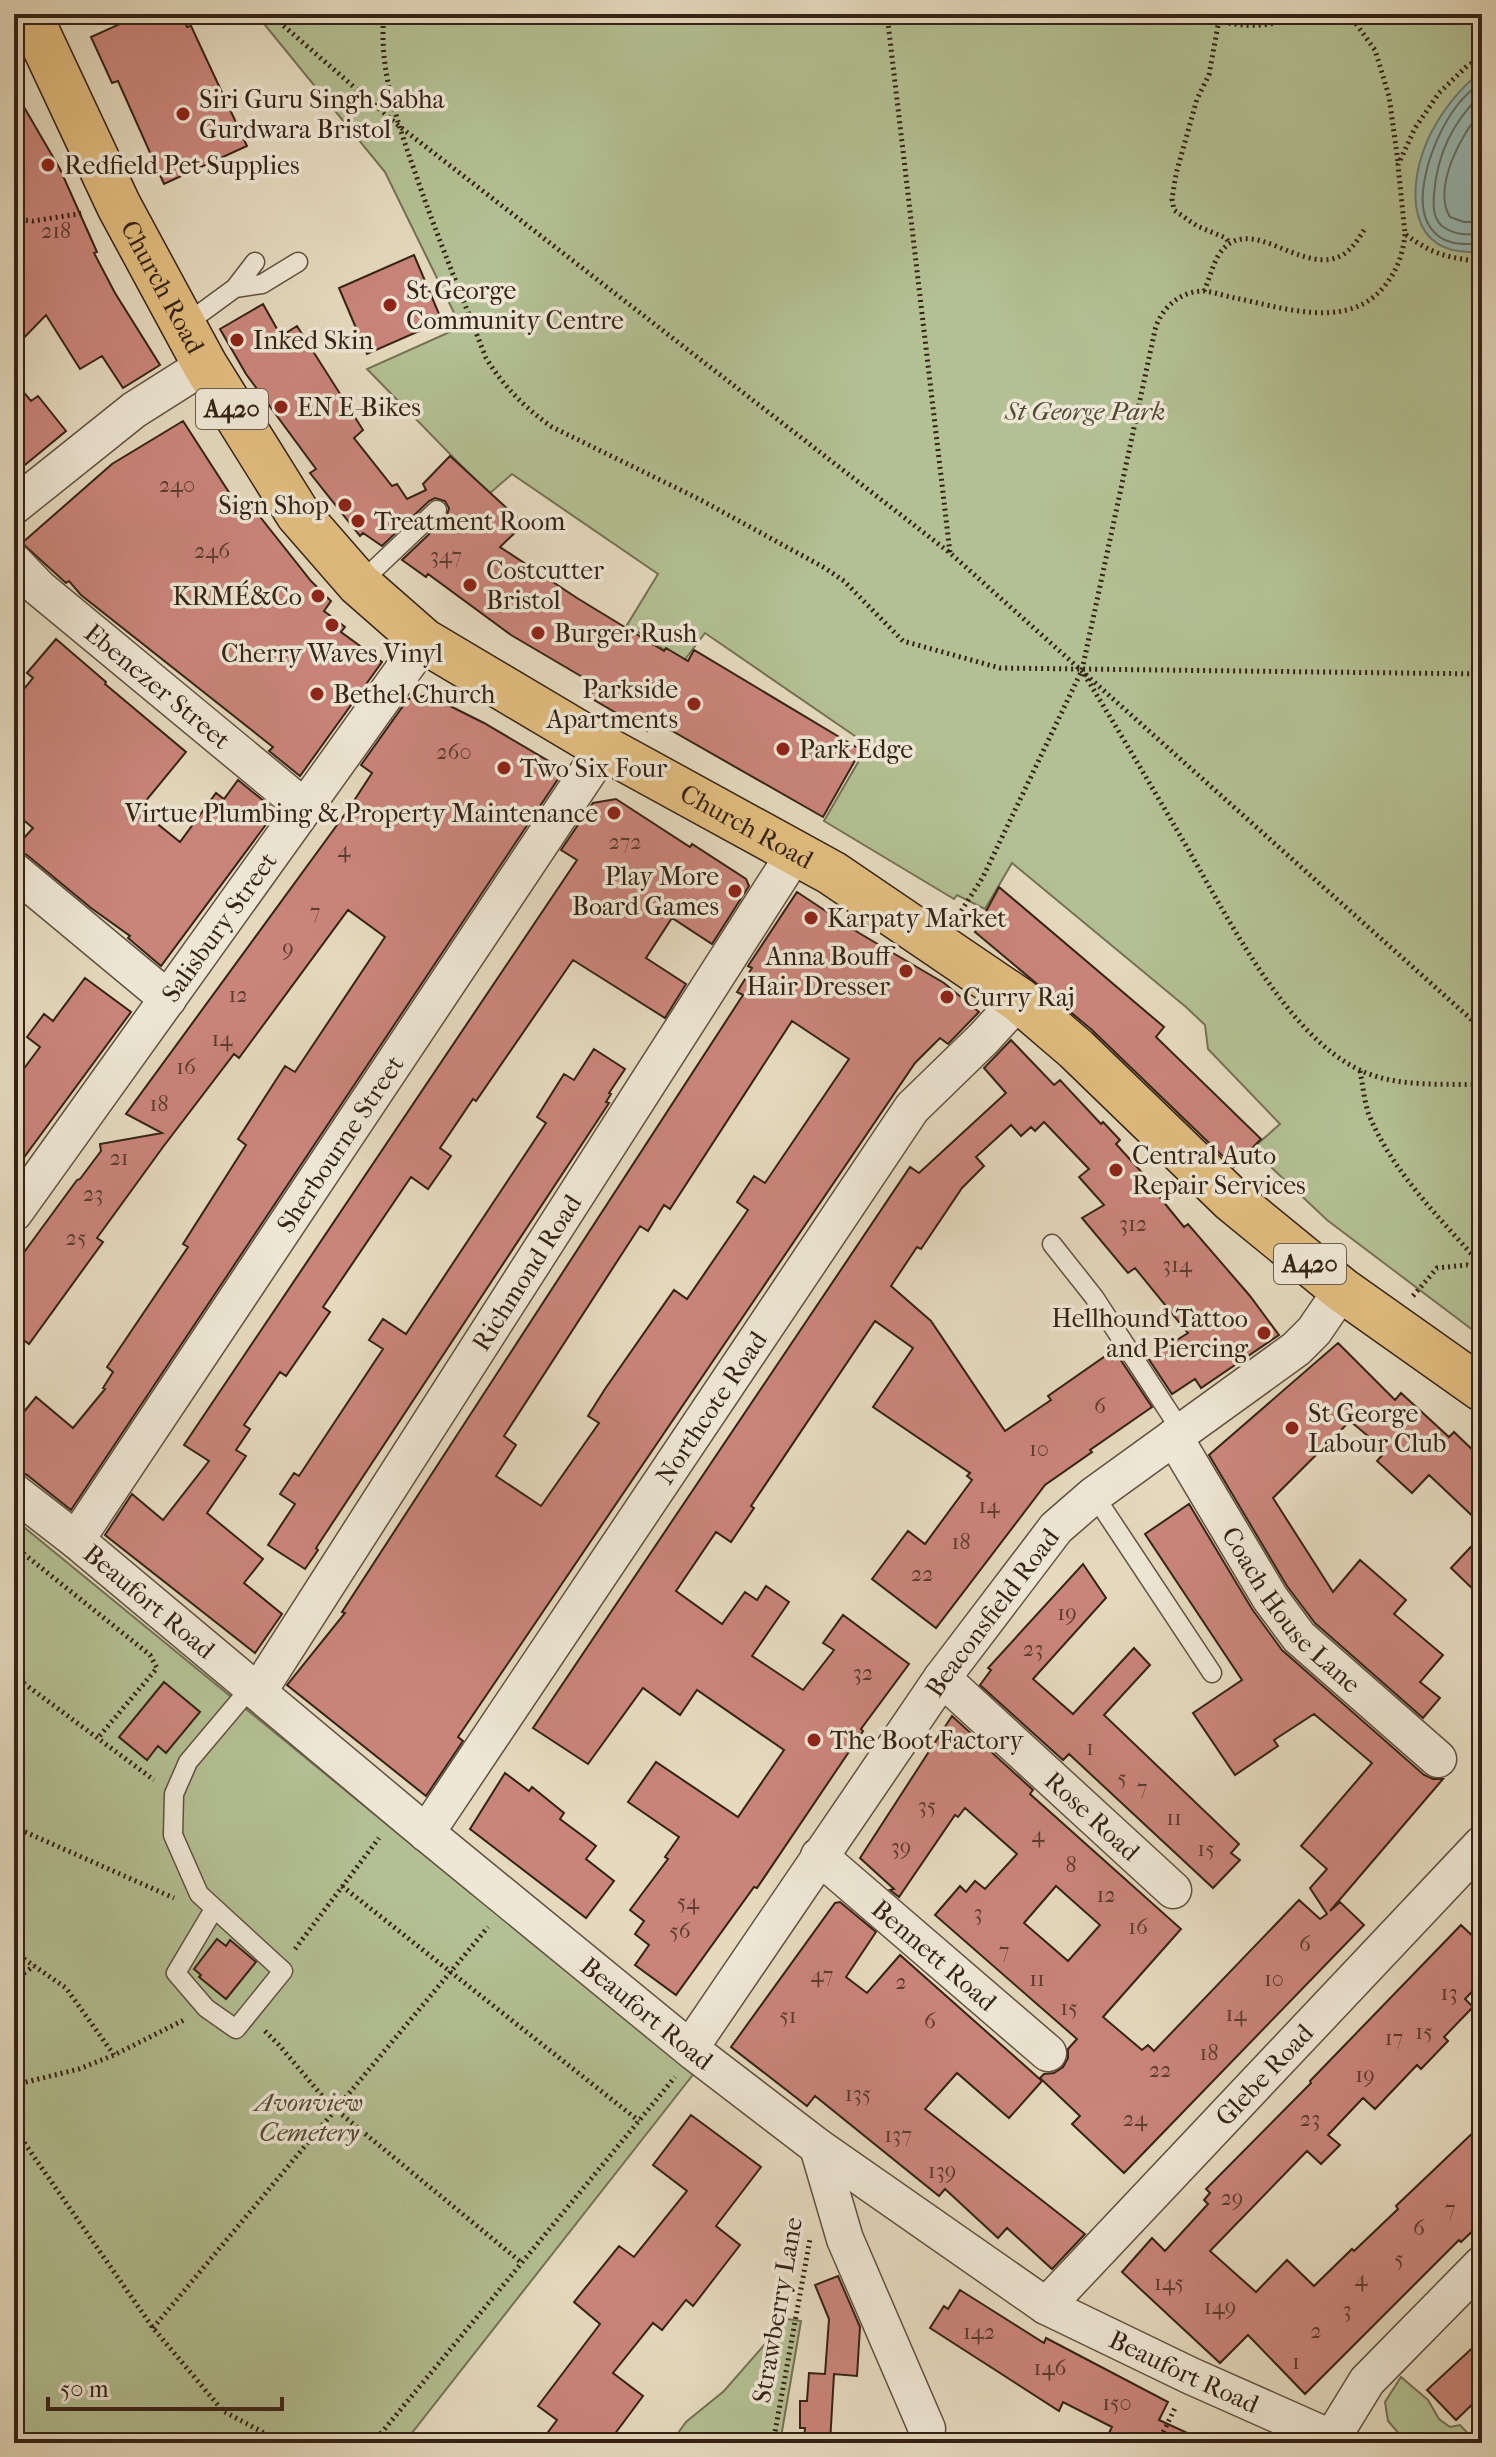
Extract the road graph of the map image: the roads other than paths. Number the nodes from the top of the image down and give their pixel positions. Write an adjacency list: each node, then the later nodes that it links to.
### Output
1 (29, 14): 5 (main road, Church Road / A420)
2 (255, 262): 4 (lane)
3 (298, 262): 4 (lane)
4 (235, 288): 5 (lane)
5 (183, 326): 6 (main road, Church Road / A420)
6 (205, 365): 7 (street); 10 (main road, Church Road / A420)
7 (14, 506)
8 (437, 510): 10 (lane)
9 (14, 562): 13 (street, Ebenezer Street)
10 (359, 584): 11 (main road, Church Road / A420)
11 (424, 641): 12 (main road, Church Road / A420); 13 (street, Salisbury Street)
12 (604, 748): 14 (main road, Church Road / A420); 25 (street, Sherbourne Street)
13 (305, 808): 16 (street, Salisbury Street)
14 (795, 853): 17 (main road, Church Road / A420); 28 (street, Richmond Road)
15 (14, 871): 16 (street)
16 (168, 999): 18 (street, Salisbury Street)
17 (1019, 1000): 20 (main road, Church Road / A420); 30 (street, Northcote Road)
18 (14, 1213)
19 (1052, 1244): 22 (lane)
20 (1342, 1290): 21 (main road, Church Road / A420); 22 (street, Beaconsfield Road)
21 (1482, 1389)
22 (1178, 1435): 24 (street, Beaconsfield Road); 29 (street, Coach House Lane)
23 (14, 1492): 25 (street, Beaufort Road)
24 (1094, 1495): 26 (lane); 27 (street, Beaconsfield Road)
25 (76, 1540): 28 (street, Beaufort Road)
26 (1212, 1673)
27 (942, 1678): 31 (street, Beaconsfield Road); 33 (street, Rose Road)
28 (255, 1689): 30 (street, Beaufort Road); 34 (lane)
29 (1438, 1759)
30 (426, 1833): 35 (street, Beaufort Road)
31 (819, 1856): 35 (street, Beaconsfield Road); 36 (street, Bennett Road)
32 (1476, 1864): 39 (street, Glebe Road)
33 (1173, 1890)
34 (214, 1909): 34 (lane)
35 (692, 2050): 37 (street, Beaufort Road)
36 (1048, 2053)
37 (818, 2147): 39 (street, Beaufort Road); 40 (street)
38 (1482, 2264): 41 (street)
39 (1046, 2306): 41 (street, Beaufort Road)
40 (927, 2429)
41 (1335, 2441)

